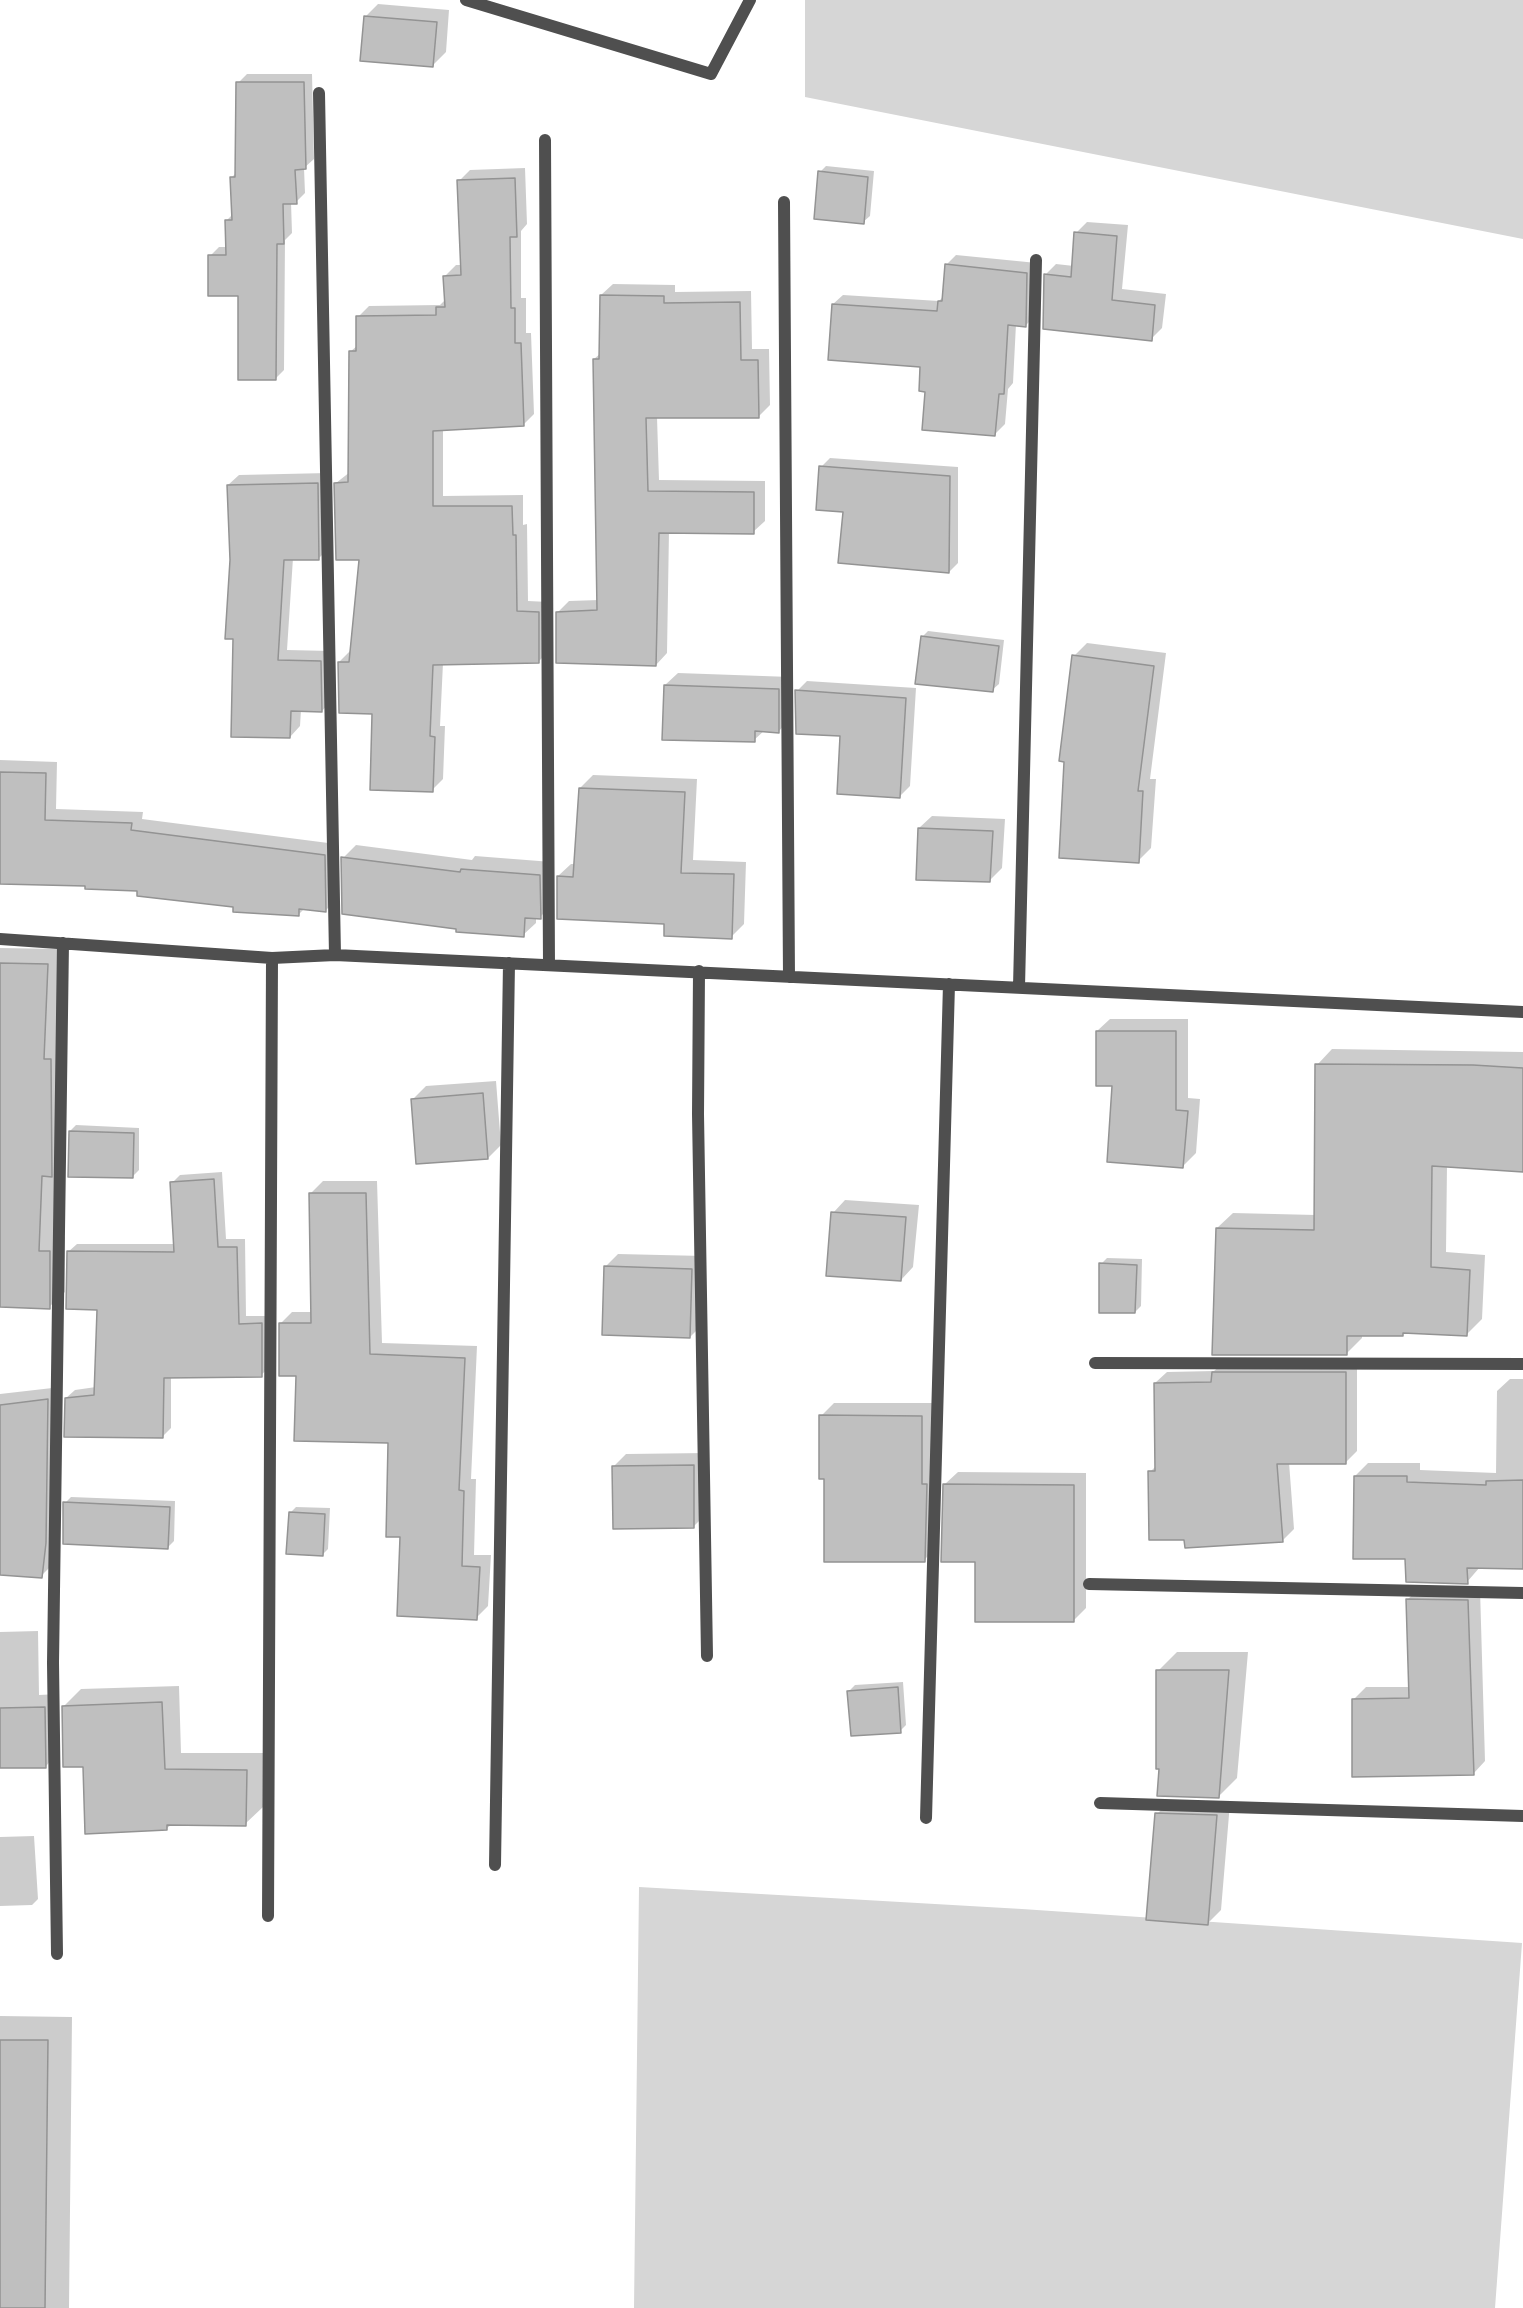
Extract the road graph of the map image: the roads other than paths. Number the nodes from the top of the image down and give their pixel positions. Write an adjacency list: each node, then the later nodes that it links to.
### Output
1 (466, 0): 2 (street)
2 (750, 0)
3 (319, 93): 9 (street)
4 (545, 140): 12 (street)
5 (784, 202): 14 (street)
6 (1036, 260): 16 (street)
7 (0, 939): 8 (street)
8 (63, 943): 10 (street); 28 (street)
9 (335, 955): 10 (street); 11 (street)
10 (272, 958): 27 (street)
11 (509, 963): 12 (street); 26 (street)
12 (549, 965): 13 (street)
13 (699, 971): 14 (street); 22 (street)
14 (789, 977): 15 (street)
15 (949, 984): 16 (street); 25 (street)
16 (1019, 987): 17 (street)
17 (1523, 1012)
18 (1095, 1363): 19 (street)
19 (1523, 1365)
20 (1089, 1584): 21 (street)
21 (1523, 1593)
22 (707, 1656)
23 (1100, 1803): 24 (street)
24 (1523, 1816)
25 (926, 1818)
26 (495, 1864)
27 (268, 1916)
28 (57, 1954)

